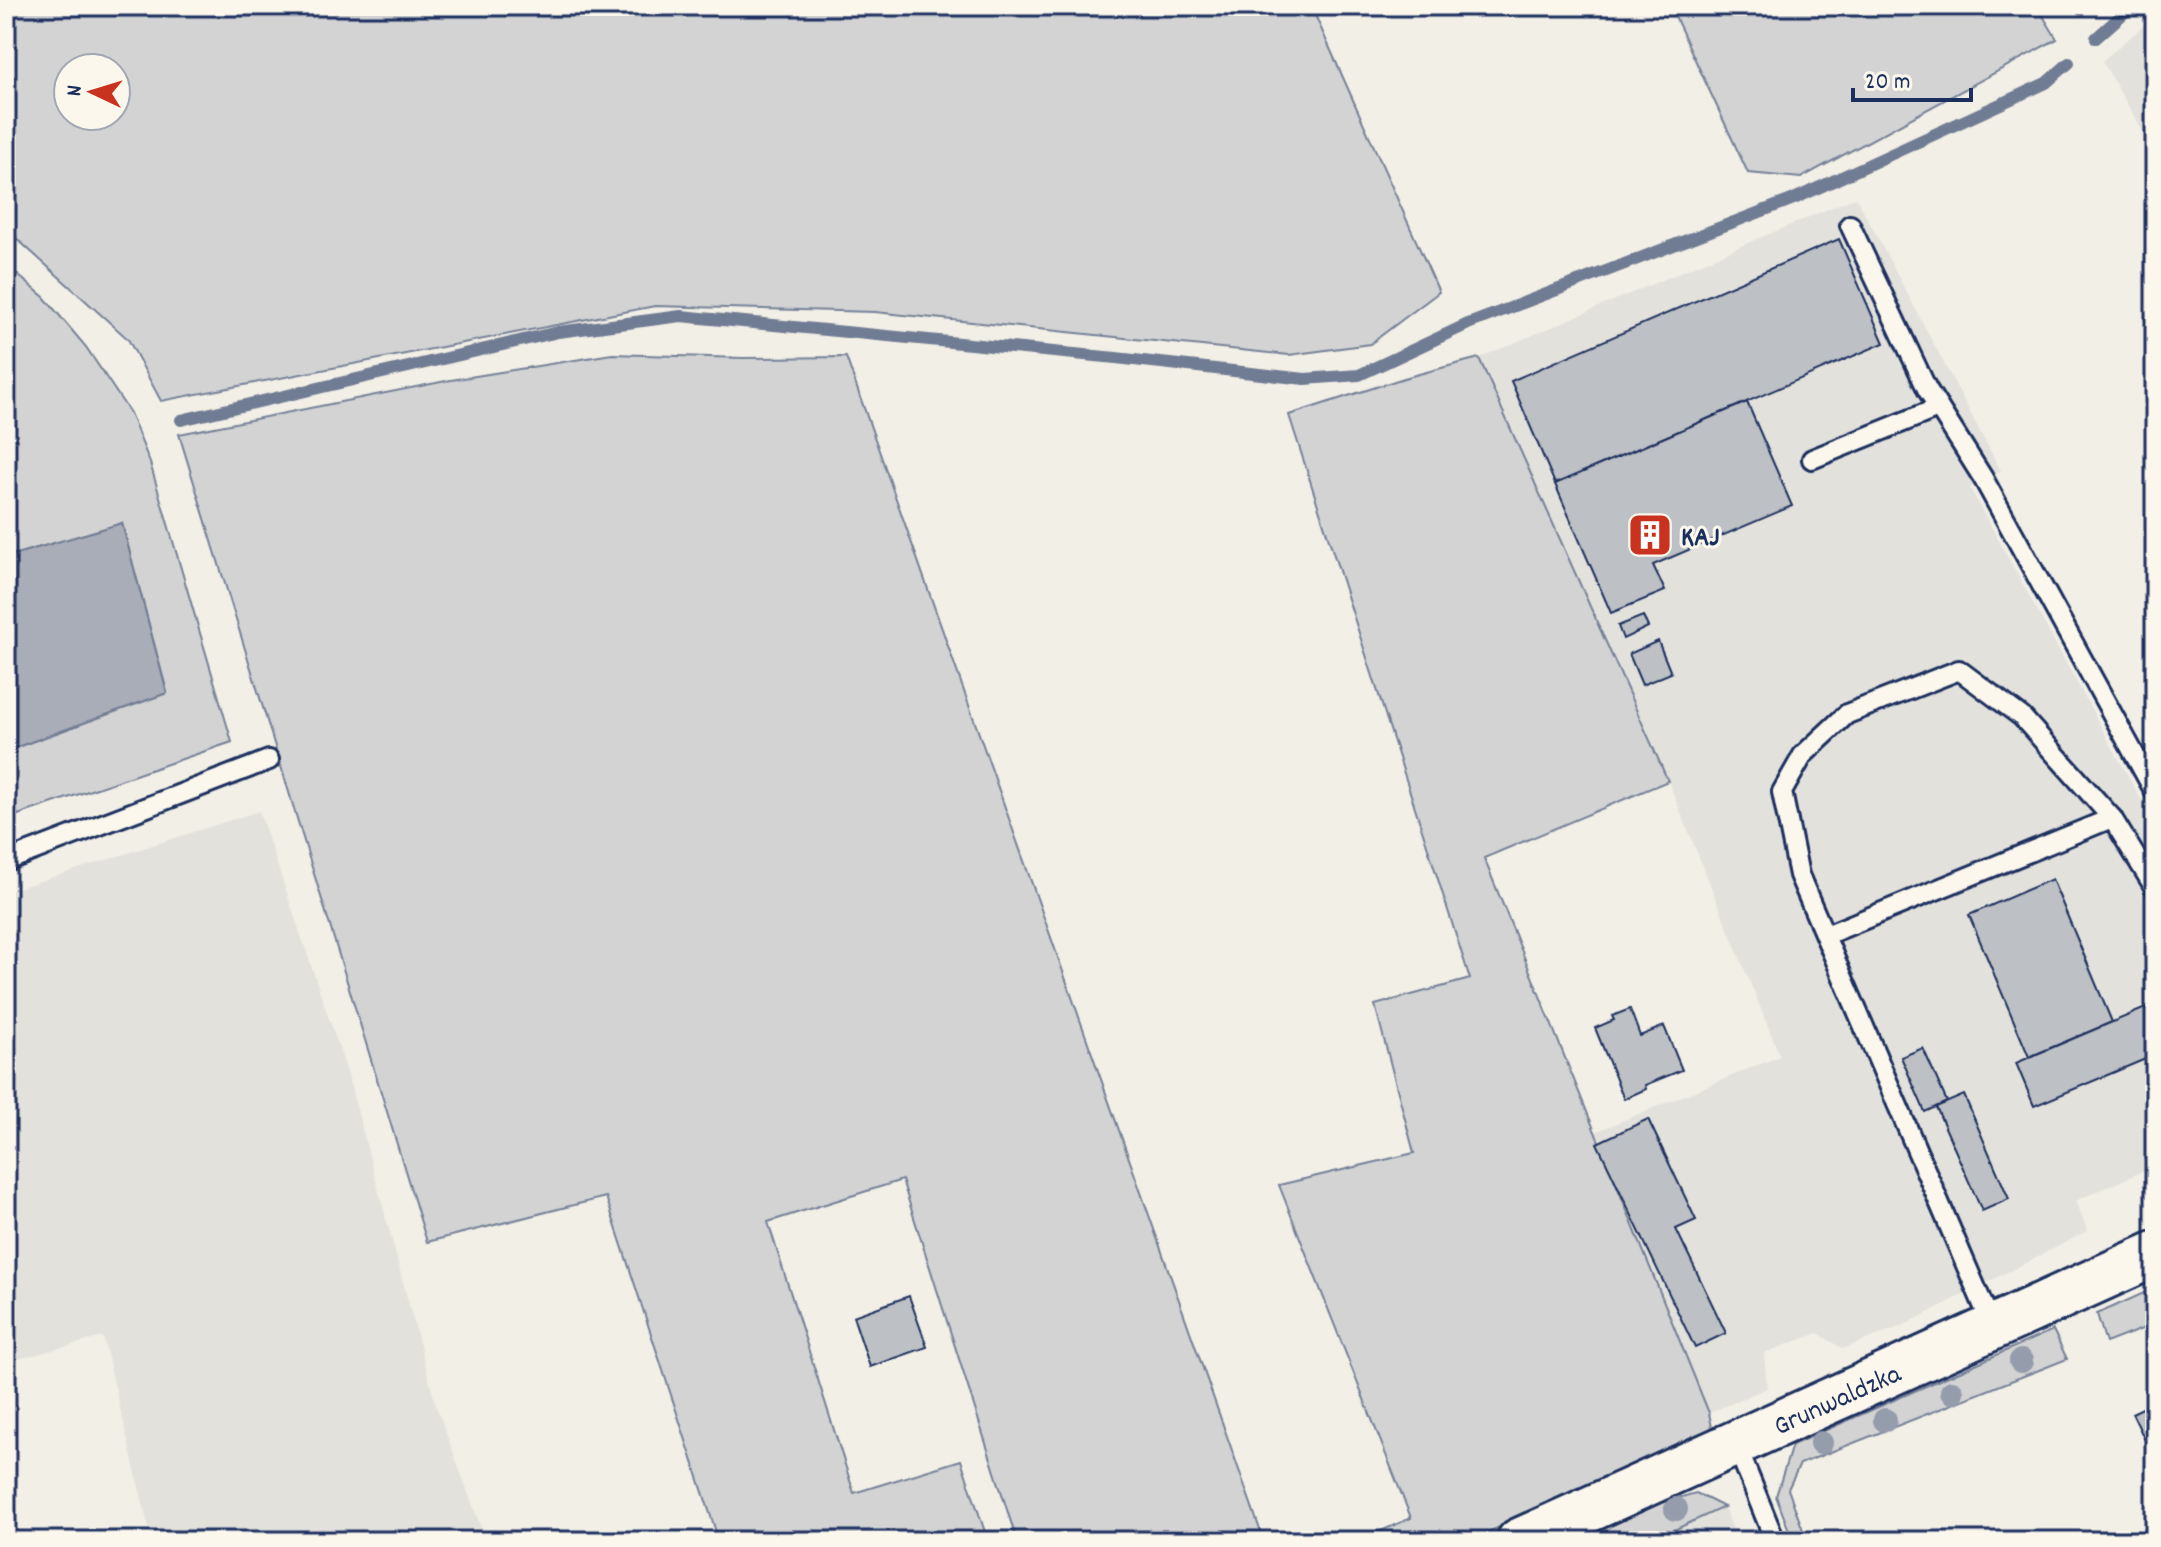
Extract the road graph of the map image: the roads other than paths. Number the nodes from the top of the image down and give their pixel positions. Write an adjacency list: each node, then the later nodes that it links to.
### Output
1 (1850, 225): 2 (lane)
2 (1938, 408): 3 (lane); 5 (lane)
3 (1812, 459)
4 (269, 760): 7 (lane)
5 (2155, 792)
6 (2112, 818): 8 (lane); 9 (lane); 9 (lane)
7 (6, 861)
8 (2155, 888)
9 (1826, 935): 11 (lane)
10 (2155, 1254): 11 (main road, Grunwaldzka)
11 (1993, 1328): 12 (main road, Grunwaldzka)
12 (1736, 1444): 13 (main road, Grunwaldzka); 14 (lane)
13 (1519, 1541)
14 (1775, 1541)

